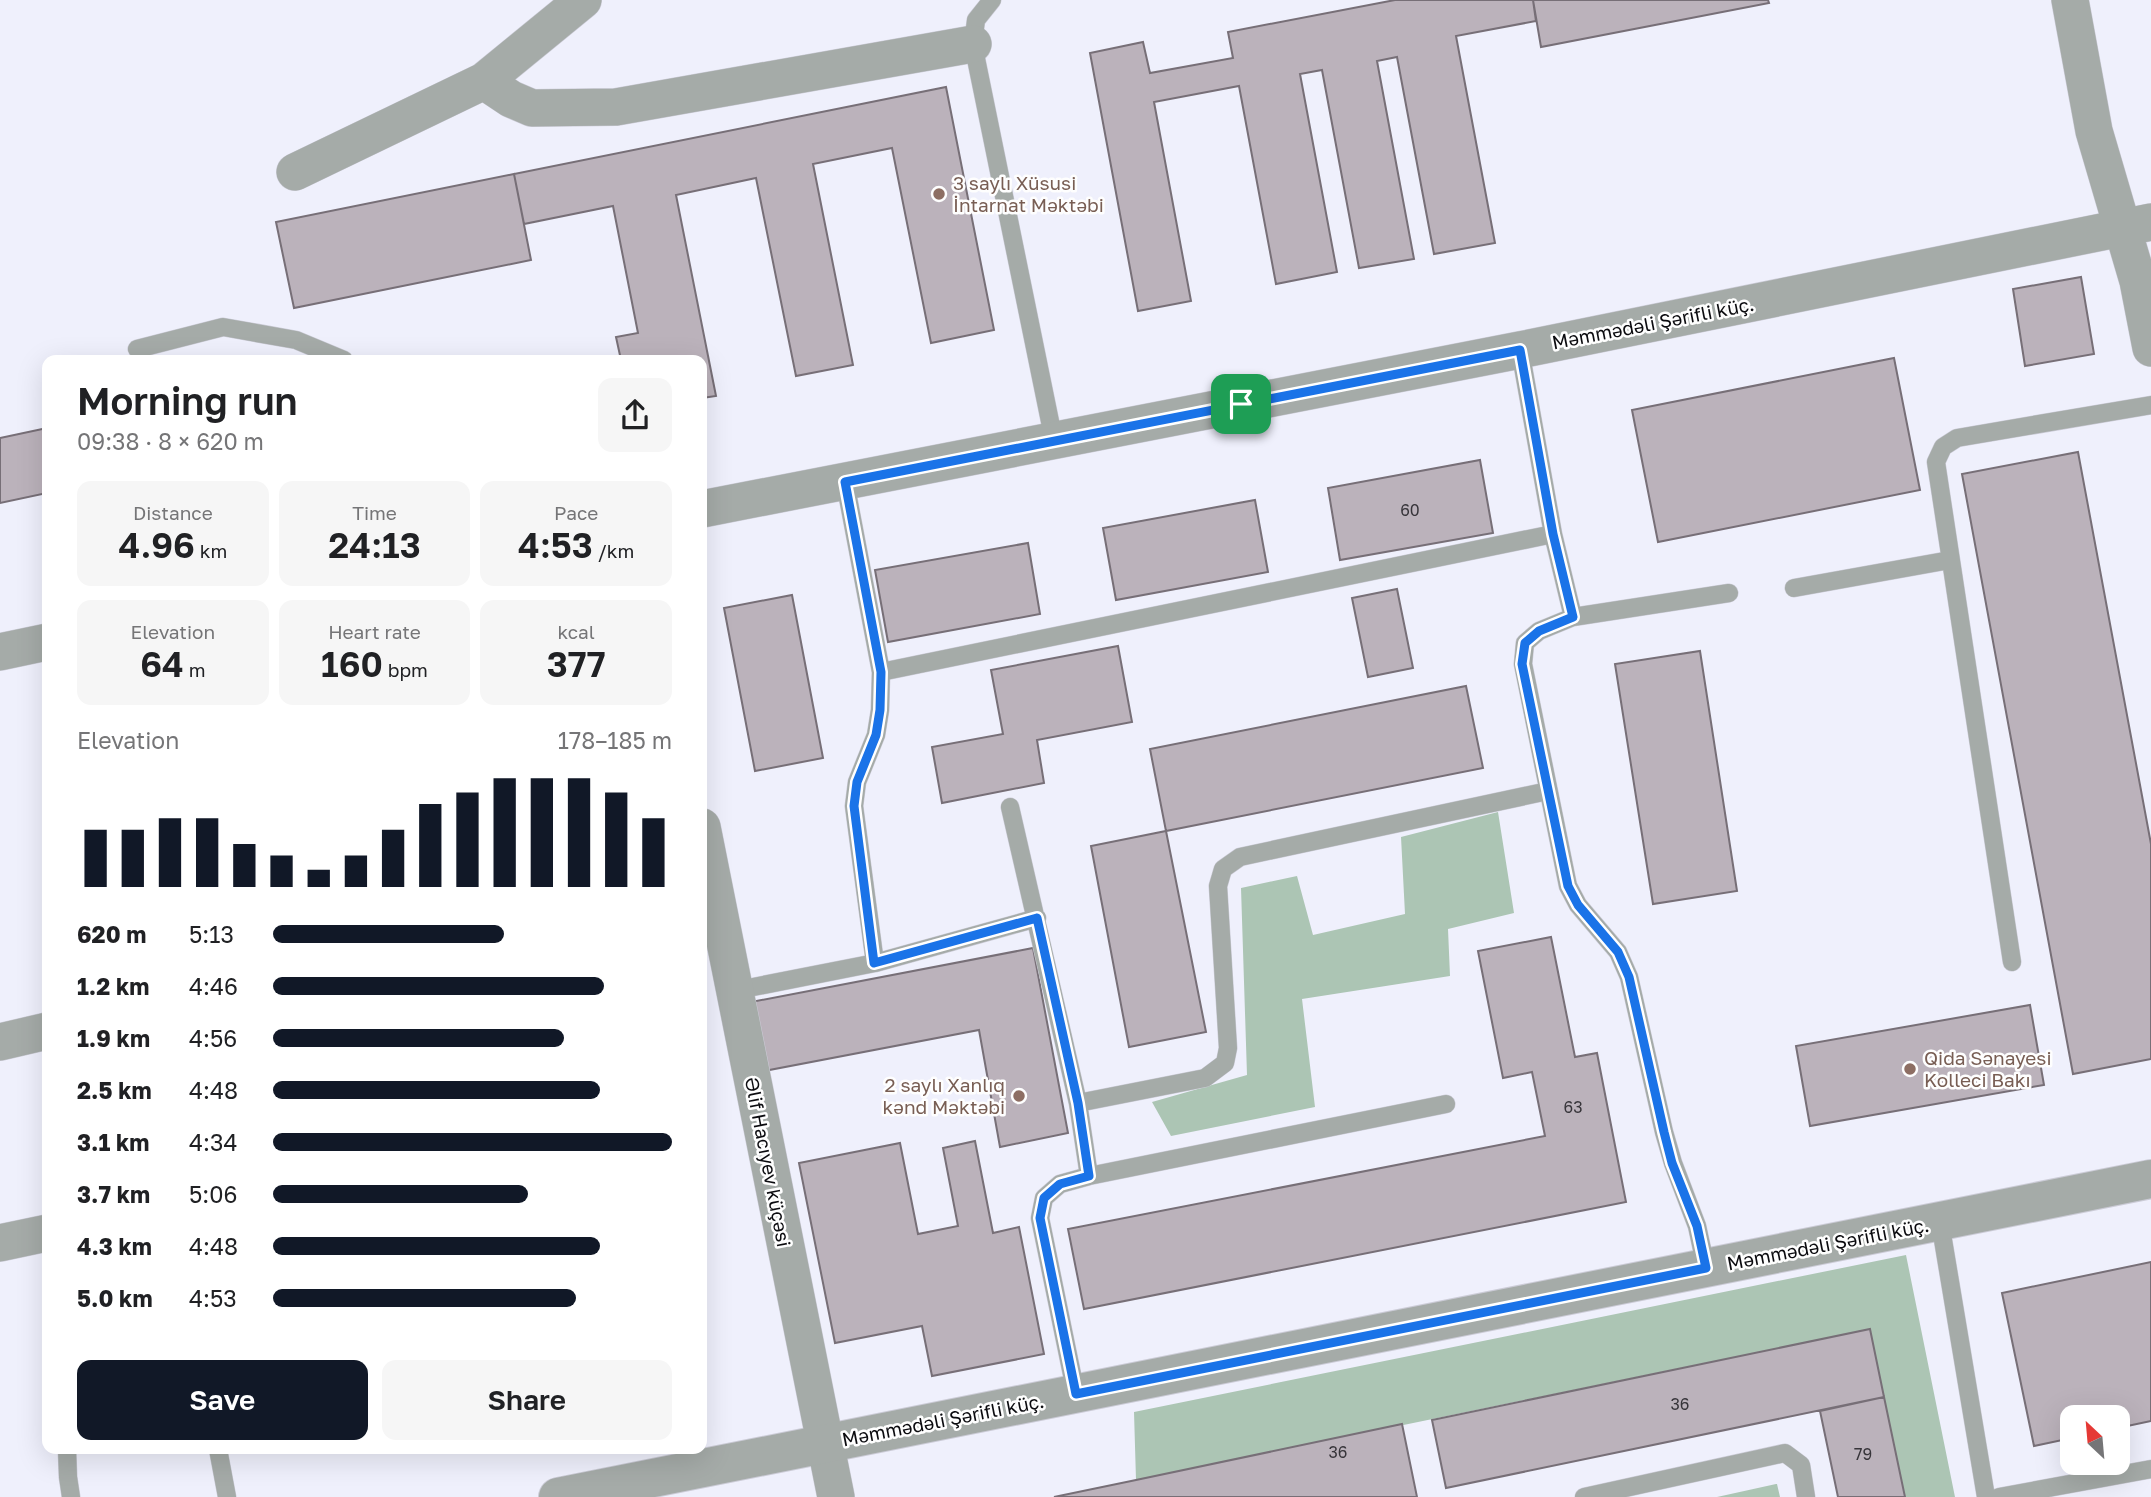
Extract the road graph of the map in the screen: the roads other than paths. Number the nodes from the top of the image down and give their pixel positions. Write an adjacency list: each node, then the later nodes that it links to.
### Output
1 (583, 0): 5 (street)
2 (992, 0): 4 (lane)
3 (2070, 0): 7 (street)
4 (973, 44): 5 (street); 13 (lane)
5 (484, 81): 6 (street)
6 (295, 172)
7 (2137, 225): 8 (street); 10 (street, Məmmədəli Şərifli küç.)
8 (2151, 348)
9 (136, 349): 11 (lane)
10 (1520, 350): 13 (street, Məmmədəli Şərifli küç.); 16 (lane)
11 (332, 355)
12 (2151, 405): 17 (lane)
13 (1054, 441): 14 (street, Məmmədəli Şərifli küç.)
14 (845, 482): 15 (street, Məmmədəli Şərifli küç.); 23 (lane)
15 (707, 508)
16 (1553, 534): 20 (lane); 23 (lane)
17 (1950, 559): 18 (lane); 28 (lane)
18 (1794, 588)
19 (1729, 593): 20 (lane)
20 (1573, 617): 24 (lane)
21 (42, 643): 22 (street)
22 (0, 652)
23 (881, 672): 29 (lane)
24 (1548, 791): 33 (lane); 40 (lane)
25 (1010, 807): 27 (lane)
26 (707, 853): 30 (street, Əlif Hacıyev küçəsi)
27 (1037, 918): 29 (lane); 33 (lane)
28 (2012, 962)
29 (874, 963): 30 (lane)
30 (733, 991): 42 (street, Əlif Hacıyev küçəsi)
31 (42, 1032): 32 (street)
32 (0, 1042)
33 (1078, 1103): 35 (lane)
34 (1446, 1104): 35 (lane)
35 (1089, 1176): 41 (lane)
36 (2151, 1180): 37 (street, Məmmədəli Şərifli küç.)
37 (1940, 1222): 40 (street, Məmmədəli Şərifli küç.); 52 (lane)
38 (42, 1234): 39 (street)
39 (0, 1243)
40 (1706, 1268): 41 (street, Məmmədəli Şərifli küç.)
41 (1076, 1394): 42 (street, Məmmədəli Şərifli küç.)
42 (825, 1444): 48 (street, Məmmədəli Şərifli küç.); 49 (street, Əlif Hacıyev küçəsi)
43 (67, 1454): 46 (lane)
44 (219, 1454): 47 (lane)
45 (2151, 1469): 53 (lane)
46 (71, 1497)
47 (228, 1497)
48 (558, 1497)
49 (836, 1497)
50 (1584, 1497): 51 (lane)
51 (1806, 1497)
52 (1986, 1497)
53 (1998, 1497)

